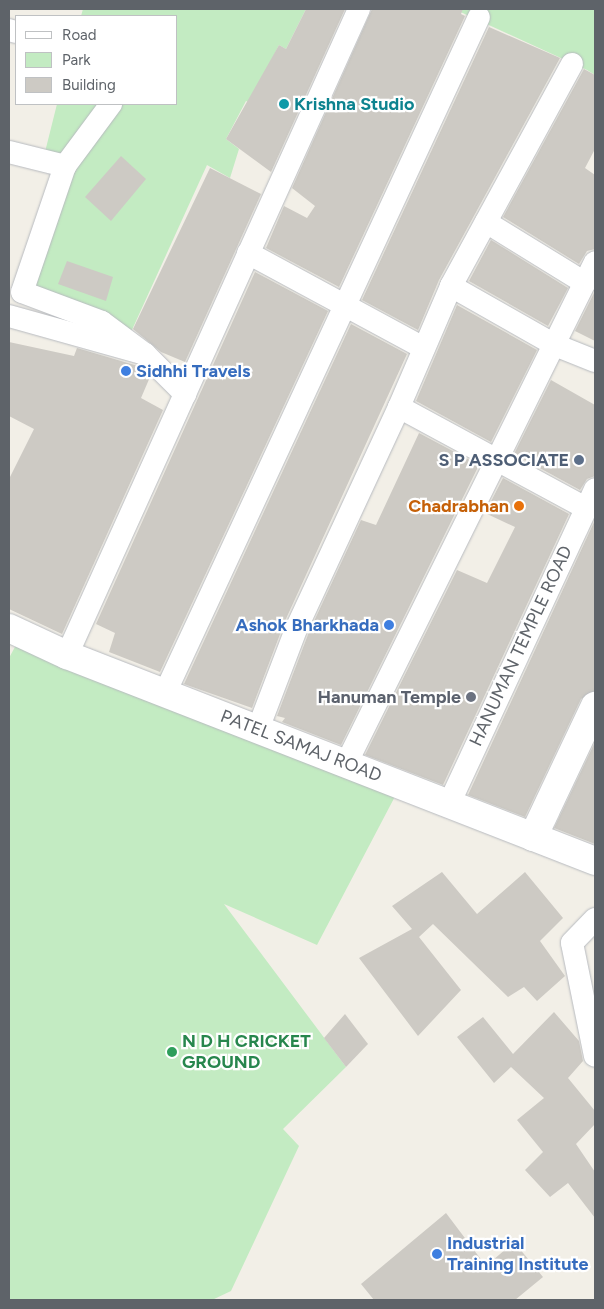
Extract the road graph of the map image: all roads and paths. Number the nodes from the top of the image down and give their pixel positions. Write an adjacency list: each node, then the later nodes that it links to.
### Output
1 (359, 9): 8 (street)
2 (479, 17): 12 (street)
3 (572, 64): 7 (street)
4 (110, 105): 6 (street)
5 (9, 152): 6 (street)
6 (65, 166): 16 (street)
7 (486, 222): 10 (street); 11 (street)
8 (248, 253): 12 (street); 18 (street)
9 (595, 262): 10 (street)
10 (585, 283): 14 (street)
11 (450, 286): 14 (street); 15 (street)
12 (346, 303): 15 (street); 24 (street)
13 (9, 316): 16 (street)
14 (555, 345): 17 (street); 20 (street)
15 (424, 348): 19 (street)
16 (145, 354): 18 (street)
17 (595, 361)
18 (185, 394): 23 (street)
19 (399, 407): 20 (street); 26 (street)
20 (496, 463): 21 (street); 27 (street)
21 (591, 498): 28 (street, HANUMAN TEMPLE ROAD)
22 (9, 628): 23 (street, PATEL SAMAJ ROAD)
23 (67, 655): 24 (street, PATEL SAMAJ ROAD)
24 (165, 693): 26 (street, PATEL SAMAJ ROAD)
25 (595, 706): 29 (street)
26 (258, 729): 27 (street, PATEL SAMAJ ROAD)
27 (346, 764): 28 (street, PATEL SAMAJ ROAD)
28 (448, 804): 29 (street, PATEL SAMAJ ROAD)
29 (533, 837): 30 (street, PATEL SAMAJ ROAD)
30 (595, 861)
31 (595, 919): 32 (street)
32 (595, 1056)

